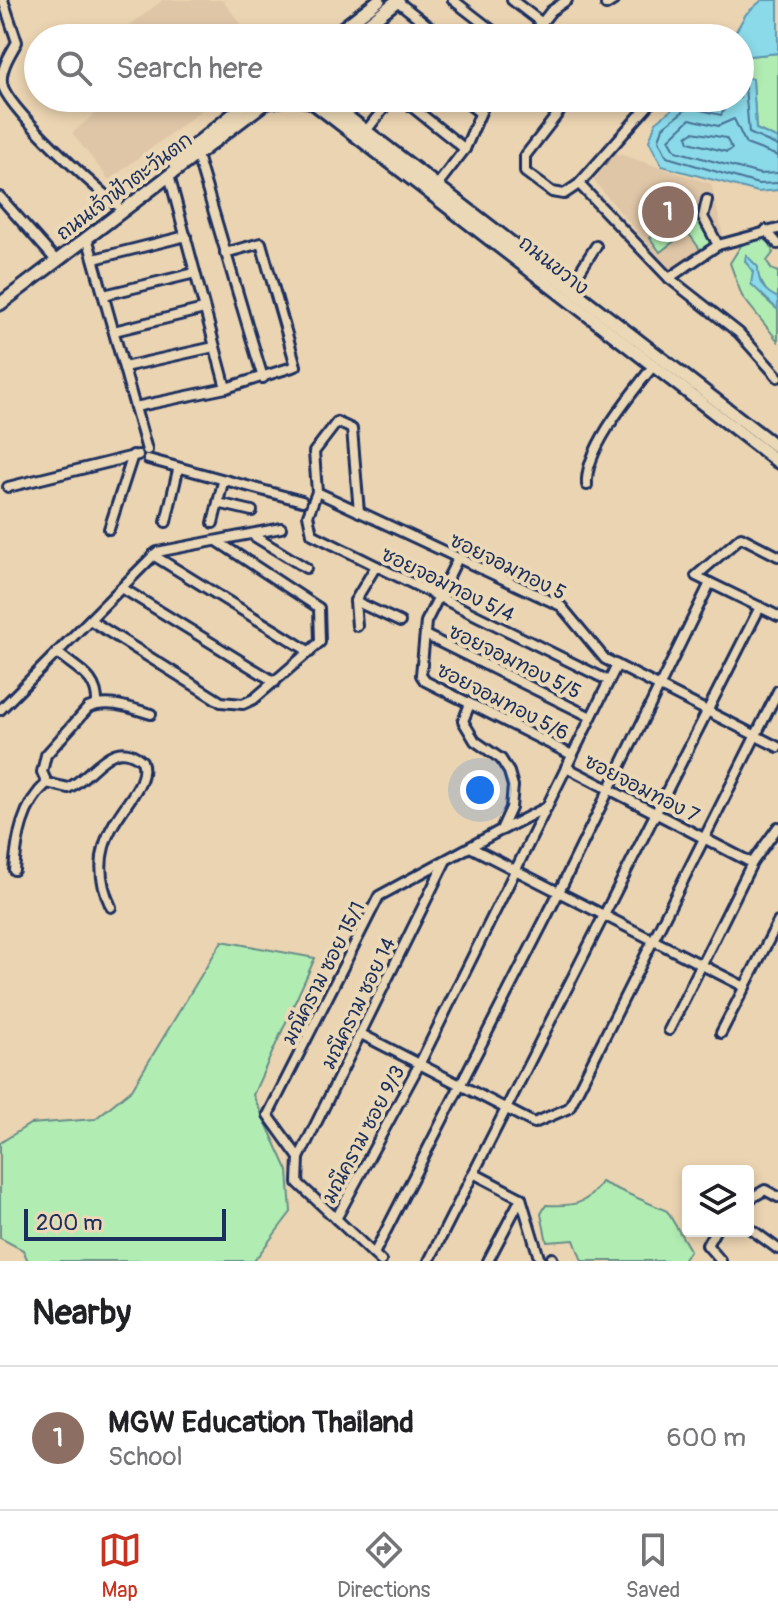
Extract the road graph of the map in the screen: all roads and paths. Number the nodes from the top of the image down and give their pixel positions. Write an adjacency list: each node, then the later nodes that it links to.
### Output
1 (3, 0): 28 (street)
2 (379, 0): 8 (main road)
3 (398, 0): 9 (main road); 10 (street)
4 (453, 0): 11 (street)
5 (512, 0): 7 (street)
6 (567, 0): 7 (street)
7 (542, 23)
8 (348, 24)
9 (367, 24)
10 (427, 24)
11 (484, 24)
12 (247, 112): 22 (main road, ถนนเจ้าฟ้าตะวันตก)
13 (326, 112): 25 (main road, ถนนขวาง)
14 (341, 112): 20 (main road, ถนนขวาง)
15 (381, 112): 20 (street)
16 (419, 112): 21 (street)
17 (479, 112): 21 (street)
18 (559, 112): 24 (street)
19 (643, 112): 24 (street)
20 (366, 131): 25 (main road, ถนนขวาง)
21 (465, 149): 25 (street)
22 (195, 150): 23 (main road, ถนนเจ้าฟ้าตะวันตก); 28 (main road, ถนนเจ้าฟ้าตะวันตก); 36 (street)
23 (169, 175): 31 (street); 32 (main road, ถนนเจ้าฟ้าตะวันตก)
24 (579, 184): 40 (street)
25 (434, 190): 41 (main road, ถนนขวาง); 47 (main road, ถนนขวาง)
26 (0, 197): 37 (street)
27 (707, 200): 34 (street)
28 (117, 205): 37 (main road, ถนนเจ้าฟ้าตะวันตก)
29 (778, 229): 30 (street)
30 (766, 230): 33 (street); 34 (street)
31 (186, 236): 38 (street); 39 (street)
32 (87, 237): 38 (street); 44 (main road, ถนนเจ้าฟ้าตะวันตก)
33 (778, 244)
34 (718, 245): 40 (street)
35 (596, 246): 41 (street)
36 (225, 253): 52 (street); 52 (street)
37 (53, 257): 43 (main road, ถนนเจ้าฟ้าตะวันตก)
38 (94, 259): 42 (street)
39 (195, 273): 42 (street); 45 (street)
40 (669, 278): 51 (street)
41 (569, 288): 47 (main road, ถนนขวาง)
42 (104, 295): 46 (street)
43 (0, 297)
44 (0, 304)
45 (204, 309): 46 (street); 48 (street)
46 (114, 331): 50 (street)
47 (633, 343): 49 (main road, ถนนขวาง); 55 (main road, ถนนขวาง)
48 (214, 347): 50 (street); 53 (street)
49 (654, 365): 55 (main road, ถนนขวาง); 61 (street)
50 (124, 367): 54 (street)
51 (778, 377)
52 (263, 378): 53 (street)
53 (226, 388): 54 (street)
54 (135, 407): 56 (street)
55 (773, 444): 58 (main road, ถนนขวาง)
56 (148, 454): 57 (street); 59 (street)
57 (136, 455): 62 (street); 71 (street)
58 (778, 462)
59 (178, 470): 60 (street); 68 (street)
60 (223, 482): 64 (street); 65 (street)
61 (587, 485)
62 (8, 487)
63 (317, 492): 67 (street, ซอยจอมทอง 5); 67 (street); 77 (street, ซอยจอมทอง 5/4)
64 (302, 501)
65 (218, 503): 66 (street); 69 (street)
66 (252, 511)
67 (359, 512): 76 (street, ซอยจอมทอง 5)
68 (166, 522)
69 (213, 523)
70 (281, 528): 72 (street)
71 (109, 529)
72 (254, 536): 73 (street); 78 (street)
73 (217, 541): 74 (street); 90 (street)
74 (153, 555): 80 (street); 90 (street)
75 (778, 556): 79 (street)
76 (458, 558): 81 (street); 91 (street, ซอยจอมทอง 5)
77 (376, 566): 81 (street, ซอยจอมทอง 5/4); 82 (street)
78 (306, 568)
79 (710, 583): 83 (street); 94 (street)
80 (122, 588): 85 (street); 93 (street)
81 (437, 596): 88 (street); 92 (street, ซอยจอมทอง 5/4)
82 (355, 601): 86 (street); 87 (street)
83 (760, 607): 84 (street); 99 (street)
84 (778, 616)
85 (90, 620): 89 (street); 93 (street)
86 (400, 622)
87 (357, 626)
88 (425, 635): 97 (street, ซอยจอมทอง 5/6); 101 (street, ซอยจอมทอง 5/5)
89 (57, 652): 96 (street); 98 (street)
90 (310, 652): 93 (street)
91 (617, 665): 92 (street, มณีคราม ซอย 9/3); 94 (street, ซอยจอมทอง 5)
92 (609, 681): 101 (street, มณีคราม ซอย 9/3)
93 (275, 682)
94 (660, 687): 99 (street, ซอยจอมทอง 5); 107 (street)
95 (778, 691): 102 (street)
96 (97, 704): 100 (street); 106 (street)
97 (470, 704): 104 (street, ซอยจอมทอง 5/6); 111 (street)
98 (0, 710)
99 (707, 711): 102 (street, ซอยจอมทอง 5); 109 (street)
100 (151, 714)
101 (591, 717): 104 (street, มณีคราม ซอย 9/3)
102 (756, 735): 103 (street, ซอยจอมทอง 5); 112 (street)
103 (778, 747)
104 (572, 755): 105 (street, มณีคราม ซอย 9/3)
105 (566, 767): 107 (street, ซอยจอมทอง 7); 108 (street, มณีคราม ซอย 9/3)
106 (47, 783): 117 (street); 119 (street)
107 (609, 789): 109 (street, ซอยจอมทอง 7); 118 (street)
108 (547, 807): 111 (street, มณีคราม ซอย 15/1); 116 (street, มณีคราม ซอย 9/3)
109 (655, 814): 112 (street, ซอยจอมทอง 7); 120 (street)
110 (778, 827): 115 (street)
111 (501, 830): 113 (street, มณีคราม ซอย 15/1)
112 (704, 837): 115 (street, ซอยจอมทอง 7); 122 (street)
113 (472, 848): 114 (street, มณีคราม ซอย 15/1); 116 (street)
114 (445, 862): 127 (street, มณีคราม ซอย 14); 131 (street, มณีคราม ซอย 15/1)
115 (752, 863): 123 (street)
116 (514, 869): 118 (street); 128 (street, มณีคราม ซอย 9/3)
117 (14, 870)
118 (559, 892): 120 (street); 129 (street)
119 (111, 907)
120 (605, 915): 122 (street); 130 (street)
121 (778, 922): 124 (street)
122 (652, 939): 123 (street); 130 (street)
123 (701, 964): 124 (street); 125 (street)
124 (745, 987): 126 (street)
125 (669, 1030)
126 (721, 1033)
127 (361, 1034): 128 (street); 131 (street, มณีคราม ซอย 14)
128 (419, 1065): 129 (street); 136 (street, มณีคราม ซอย 9/3)
129 (460, 1087): 130 (street); 140 (street)
130 (506, 1111): 132 (street)
131 (299, 1158): 136 (street)
132 (475, 1174): 135 (street); 141 (street)
133 (754, 1194): 134 (street)
134 (778, 1197)
135 (521, 1198): 142 (street); 143 (street)
136 (336, 1219): 140 (street)
137 (754, 1231): 139 (street)
138 (709, 1237): 144 (street)
139 (778, 1249)
140 (378, 1258)
141 (429, 1261)
142 (488, 1261)
143 (540, 1261)
144 (721, 1261)

